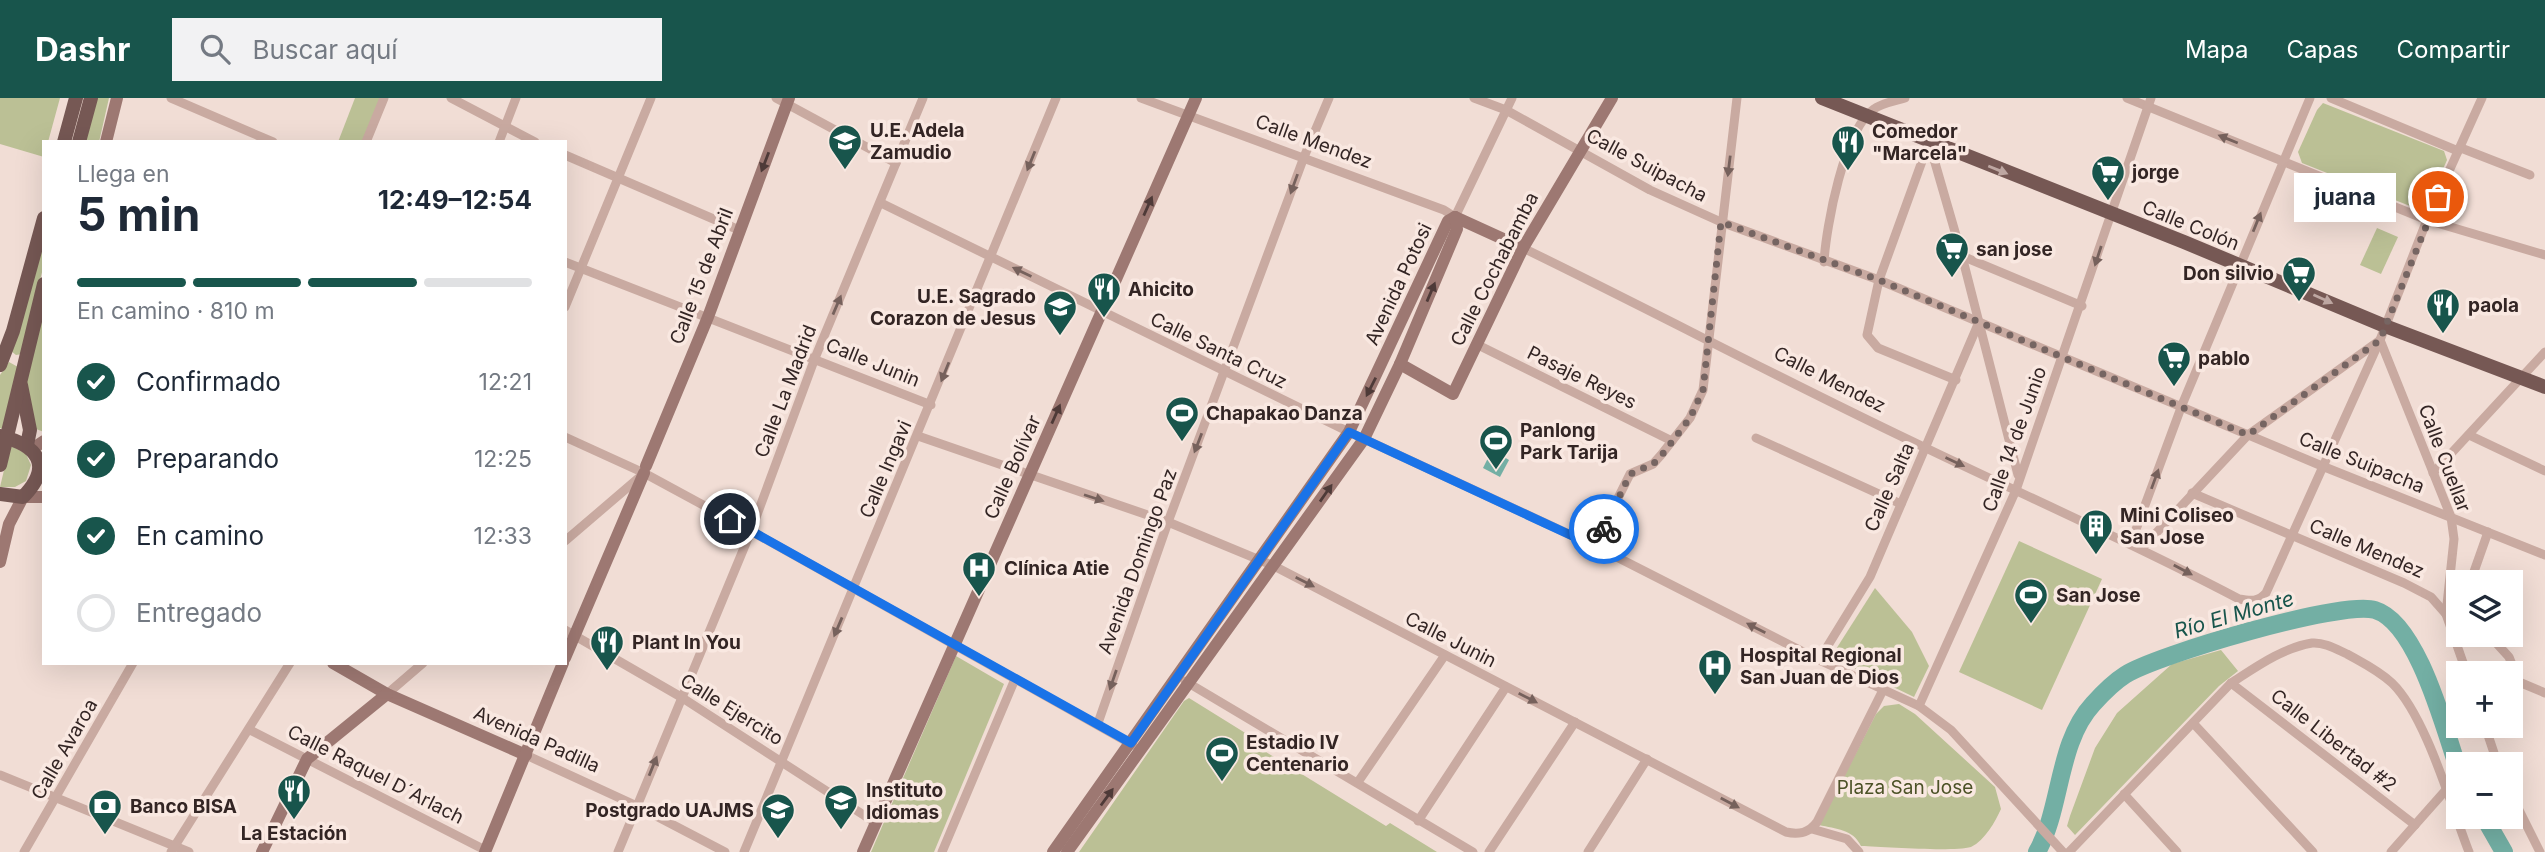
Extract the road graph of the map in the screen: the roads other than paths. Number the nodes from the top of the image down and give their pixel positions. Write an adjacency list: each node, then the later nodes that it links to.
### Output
1 (76, 98): 30 (main road)
2 (91, 98): 31 (main road)
3 (117, 98): 32 (street)
4 (171, 98): 33 (street)
5 (384, 98): 34 (street)
6 (452, 98): 29 (street)
7 (516, 98): 29 (street)
8 (651, 98): 45 (street)
9 (923, 98): 43 (street, Calle La Madrid)
10 (1056, 98): 56 (street, Calle Ingavi, one-way to 56)
11 (1141, 98): 27 (street, Calle Mendez)
12 (1195, 98): 27 (street, Calle Bolívar)
13 (1329, 98): 41 (street, Avenida Domingo Paz)
14 (1475, 98): 26 (street, Calle Suipacha)
15 (1512, 98): 26 (street)
16 (1612, 98): 38 (street, Calle Cochabamba)
17 (1737, 98): 50 (street, one-way to 50)
18 (1822, 98): 28 (main road, Calle Colón)
19 (1905, 98): 28 (street)
20 (2127, 98): 25 (street)
21 (2310, 98): 42 (street)
22 (2331, 98): 39 (street)
23 (2482, 98): 39 (street)
24 (784, 100): 43 (street); 52 (street, Calle 15 de Abril, one-way to 52)
25 (2149, 102): 42 (street, one-way to 25); 47 (street, Calle 14 de Junio)
26 (1506, 110): 38 (street, Calle Suipacha); 48 (street)
27 (1188, 116): 41 (street, Calle Mendez); 65 (street, Calle Bolívar, one-way to 27)
28 (1867, 116): 37 (main road, Calle Colón); 57 (street)
29 (505, 128): 35 (street); 36 (street)
30 (65, 140)
31 (80, 140)
32 (106, 140)
33 (268, 140)
34 (367, 140)
35 (500, 140)
36 (531, 140)
37 (1929, 142): 47 (main road, Calle Colón, one-way to 47); 55 (street); 61 (street)
38 (1580, 150): 50 (street, Calle Suipacha); 53 (street, Calle Cochabamba)
39 (2459, 150): 44 (street); 49 (street)
40 (567, 156): 45 (street)
41 (1304, 157): 48 (street, Calle Mendez); 78 (street, Avenida Domingo Paz, one-way to 78)
42 (2284, 161): 49 (street); 59 (street, one-way to 42)
43 (896, 163): 46 (street, Calle La Madrid)
44 (2530, 175)
45 (616, 178): 52 (street); 60 (street)
46 (881, 203): 56 (street, Calle Santa Cruz); 74 (street, Calle La Madrid, one-way to 46)
47 (2111, 215): 59 (main road, Calle Colón); 64 (street, Calle 14 de Junio, one-way to 64)
48 (1455, 217): 53 (street, Calle Mendez); 73 (street, Avenida Potosi); 77 (street, Avenida Potosi, one-way to 48)
49 (2427, 220): 54 (street); 68 (street)
50 (1721, 222): 57 (street, Calle Suipacha); 69 (street)
51 (42, 225): 75 (main road)
52 (739, 230): 66 (street, Calle 15 de Abril)
53 (1523, 248): 69 (street, Calle Mendez); 70 (street, Calle Cochabamba)
54 (2545, 255)
55 (1962, 256): 64 (street); 67 (street)
56 (992, 257): 65 (street, Calle Santa Cruz, one-way to 56); 83 (street, Calle Ingavi, one-way to 83)
57 (1824, 262): 61 (street, Calle Suipacha)
58 (567, 263): 60 (street, Calle Junin)
59 (2240, 265): 68 (main road, Calle Colón, one-way to 68); 84 (street)
60 (580, 269): 63 (street); 66 (street, Calle Junin)
61 (1879, 280): 67 (street, Calle Suipacha); 80 (street)
62 (42, 292): 76 (main road)
63 (567, 302)
64 (2082, 306): 72 (street, Calle 14 de Junio)
65 (1102, 311): 78 (street, Calle Santa Cruz); 102 (street, Calle Bolívar, one-way to 65)
66 (708, 317): 74 (street, Calle Junin); 98 (street, Calle 15 de Abril)
67 (1979, 322): 72 (street, Calle Suipacha); 80 (street, Calle Salta); 101 (street)
68 (2382, 333): 79 (main road, Calle Colón); 86 (street); 97 (street); 100 (street, Calle Cuellar)
69 (1710, 339): 93 (street); 94 (street, Calle Mendez)
70 (1476, 344): 77 (street, Calle Cochabamba); 93 (street, Pasaje Reyes)
71 (2545, 352): 79 (street)
72 (2064, 356): 84 (street, Calle Suipacha); 101 (street, Calle 14 de Junio)
73 (1387, 357): 77 (street, Calle Cochabamba); 85 (street, Avenida Potosi, one-way to 85)
74 (815, 358): 83 (street, Calle Junin); 111 (street, Calle La Madrid)
75 (2, 360): 76 (main road)
76 (25, 363): 81 (main road)
77 (1400, 364): 92 (street, Avenida Potosi)
78 (1226, 373): 85 (street, Calle Santa Cruz); 110 (street, Avenida Domingo Paz, one-way to 110)
79 (2521, 376): 82 (main road, Calle Colón); 87 (street)
80 (1956, 380): 94 (street, Calle Salta)
81 (20, 383): 89 (main road); 95 (main road)
82 (2545, 387)
83 (931, 405): 88 (street, Calle Ingavi)
84 (2182, 405): 86 (street, Calle Suipacha); 115 (street, one-way to 84)
85 (1349, 432): 92 (street, Calle Santa Cruz); 120 (street, Avenida Potosi)
86 (2248, 435): 97 (street, Calle Suipacha); 104 (street)
87 (2469, 435): 99 (street); 100 (street)
88 (918, 436): 102 (street, Calle Junin); 124 (street, Calle Ingavi)
89 (3, 437): 95 (main road); 96 (main road)
90 (567, 438): 98 (street)
91 (1756, 438): 108 (street)
92 (1364, 439): 116 (street, Calle Santa Cruz); 121 (street, Avenida Potosi, one-way to 92)
93 (1672, 441): 116 (street)
94 (1926, 448): 103 (street, Calle Mendez, one-way to 103); 108 (street, Calle Salta)
95 (36, 450): 106 (main road)
96 (0, 465)
97 (2322, 466): 109 (street, Calle Suipacha); 113 (street)
98 (645, 470): 111 (street); 114 (street); 126 (street, Calle 15 de Abril)
99 (2545, 471)
100 (2433, 473): 109 (street, Calle Cuellar)
101 (2019, 476): 103 (street, Calle 14 de Junio)
102 (1029, 477): 110 (street, Calle Junin, one-way to 110); 127 (street, Calle Bolívar)
103 (2016, 490): 115 (street, Calle Mendez); 144 (street, Calle 14 de Junio)
104 (2192, 493): 113 (street); 117 (street)
105 (0, 494): 106 (main road)
106 (23, 497): 107 (street); 119 (street)
107 (42, 497)
108 (1901, 503): 130 (street, Calle Salta)
109 (2451, 517): 112 (street, Calle Suipacha); 122 (street, Calle Cuellar)
110 (1168, 522): 120 (street, Calle Junin); 146 (street, Avenida Domingo Paz, one-way to 146)
111 (751, 531): 124 (street); 143 (street, Calle La Madrid)
112 (2487, 532): 118 (street, Calle Suipacha); 123 (street)
113 (2291, 537): 117 (street, Calle Mendez, one-way to 113); 125 (street, Calle Mendez)
114 (567, 539)
115 (2132, 543): 117 (street, Calle Mendez)
116 (1594, 546): 130 (street, Calle Santa Cruz, one-way to 116)
117 (2142, 548)
118 (2545, 555)
119 (0, 562)
120 (1261, 562): 121 (street, Calle Junin); 137 (street, Avenida Potosi)
121 (1274, 566): 129 (street, Calle Junin, one-way to 129); 137 (street, Avenida Potosi)
122 (2451, 570)
123 (2474, 570)
124 (854, 589): 127 (street); 151 (street, Calle Ingavi, one-way to 151)
125 (2446, 614)
126 (570, 633): 143 (street, Calle Ejercito)
127 (956, 645): 136 (street); 162 (street, Calle Bolívar)
128 (2499, 647): 141 (street)
129 (1445, 655): 139 (street, Calle Junin); 155 (street)
130 (1819, 660): 140 (street, Calle Santa Cruz)
131 (133, 665): 158 (street, Calle Avaroa)
132 (289, 665): 148 (street)
133 (336, 665): 142 (street, Avenida Padilla)
134 (421, 665): 142 (street)
135 (562, 665): 150 (street)
136 (1015, 679): 146 (street); 175 (street)
137 (1183, 680): 149 (street, Avenida Potosi); 155 (street)
138 (2231, 683): 147 (street); 156 (street); 163 (street, Calle Libertad #2)
139 (1506, 687): 145 (street, Calle Junin, one-way to 145); 161 (street)
140 (1883, 690): 144 (street, Calle Santa Cruz); 164 (street)
141 (2545, 693)
142 (387, 694): 150 (street, Avenida Padilla); 153 (street)
143 (681, 697): 151 (street, Calle Ejercito); 159 (street, Calle La Madrid, one-way to 143)
144 (1919, 706): 165 (street)
145 (1575, 722): 152 (street, Calle Junin); 179 (street)
146 (1098, 723): 149 (street)
147 (2193, 723): 157 (street); 184 (street)
148 (250, 730): 153 (street, Calle Raquel D´Arlach); 166 (street)
149 (1136, 747): 176 (street, Avenida Potosi); 177 (street, Avenida Potosi, one-way to 149)
150 (526, 755): 159 (street, Avenida Padilla); 167 (street)
151 (780, 759): 162 (street, Calle Ejercito); 173 (street, Calle Ingavi)
152 (1647, 759): 164 (street, Calle Junin, one-way to 164); 180 (street)
153 (307, 760): 167 (street, Calle Raquel D´Arlach); 170 (street)
154 (0, 775): 158 (street)
155 (1359, 782): 161 (street)
156 (2445, 790): 163 (street); 186 (street)
157 (2124, 794): 182 (street); 183 (street)
158 (56, 798): 166 (street); 168 (street, Calle Avaroa)
159 (637, 806): 171 (street, Calle La Madrid); 172 (street, Avenida Padilla)
160 (2523, 818): 187 (street)
161 (1418, 821): 178 (street)
162 (876, 823): 174 (street, Calle Bolívar)
163 (2415, 825): 185 (street)
164 (1812, 829): 181 (street, Calle Junin)
165 (2060, 848)
166 (173, 849): 169 (street)
167 (485, 851)
168 (24, 852)
169 (189, 852)
170 (262, 852)
171 (618, 852)
172 (724, 852)
173 (744, 852)
174 (863, 852)
175 (942, 852)
176 (1053, 852)
177 (1067, 852)
178 (1473, 852)
179 (1489, 852)
180 (1588, 852)
181 (1859, 852)
182 (2068, 852)
183 (2178, 852)
184 (2313, 852)
185 (2391, 852)
186 (2469, 852)
187 (2540, 852)

